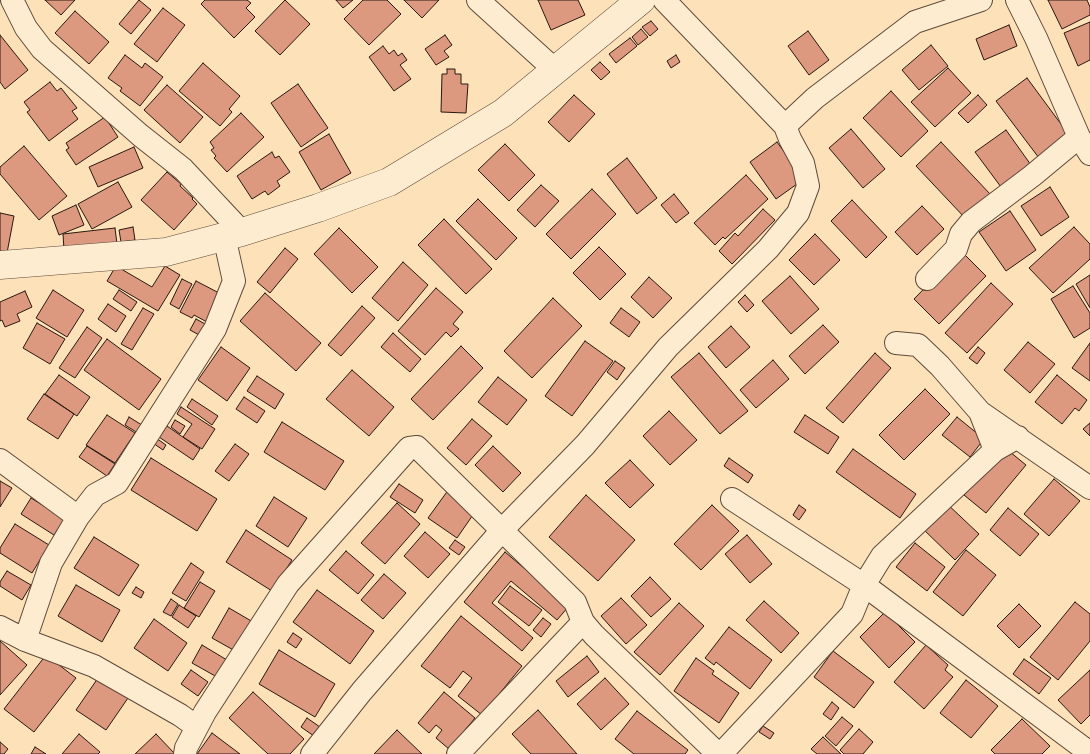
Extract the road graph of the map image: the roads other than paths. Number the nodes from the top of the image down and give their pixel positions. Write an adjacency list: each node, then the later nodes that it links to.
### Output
1 (12, 0): 10 (street)
2 (478, 0): 7 (street)
3 (642, 0): 7 (street)
4 (664, 0): 8 (street)
5 (981, 0): 8 (street)
6 (1017, 0): 9 (street)
7 (555, 70): 10 (street)
8 (785, 126): 21 (street)
9 (1084, 146): 12 (street)
10 (233, 234): 11 (street); 20 (street)
11 (0, 265)
12 (926, 280)
13 (896, 344): 14 (street)
14 (980, 412): 15 (street); 16 (street)
15 (1018, 437): 16 (street); 18 (street)
16 (995, 450): 22 (street)
17 (0, 460): 20 (street)
18 (1090, 488)
19 (732, 500): 22 (street)
20 (78, 517): 25 (street)
21 (503, 529): 23 (street); 26 (street); 29 (street)
22 (864, 585): 27 (street); 31 (street)
23 (583, 622): 30 (street); 31 (street)
24 (0, 627): 25 (street)
25 (25, 640): 26 (street)
26 (197, 727): 28 (street)
27 (1086, 744)
28 (185, 754)
29 (312, 754)
30 (458, 754)
31 (720, 754)

